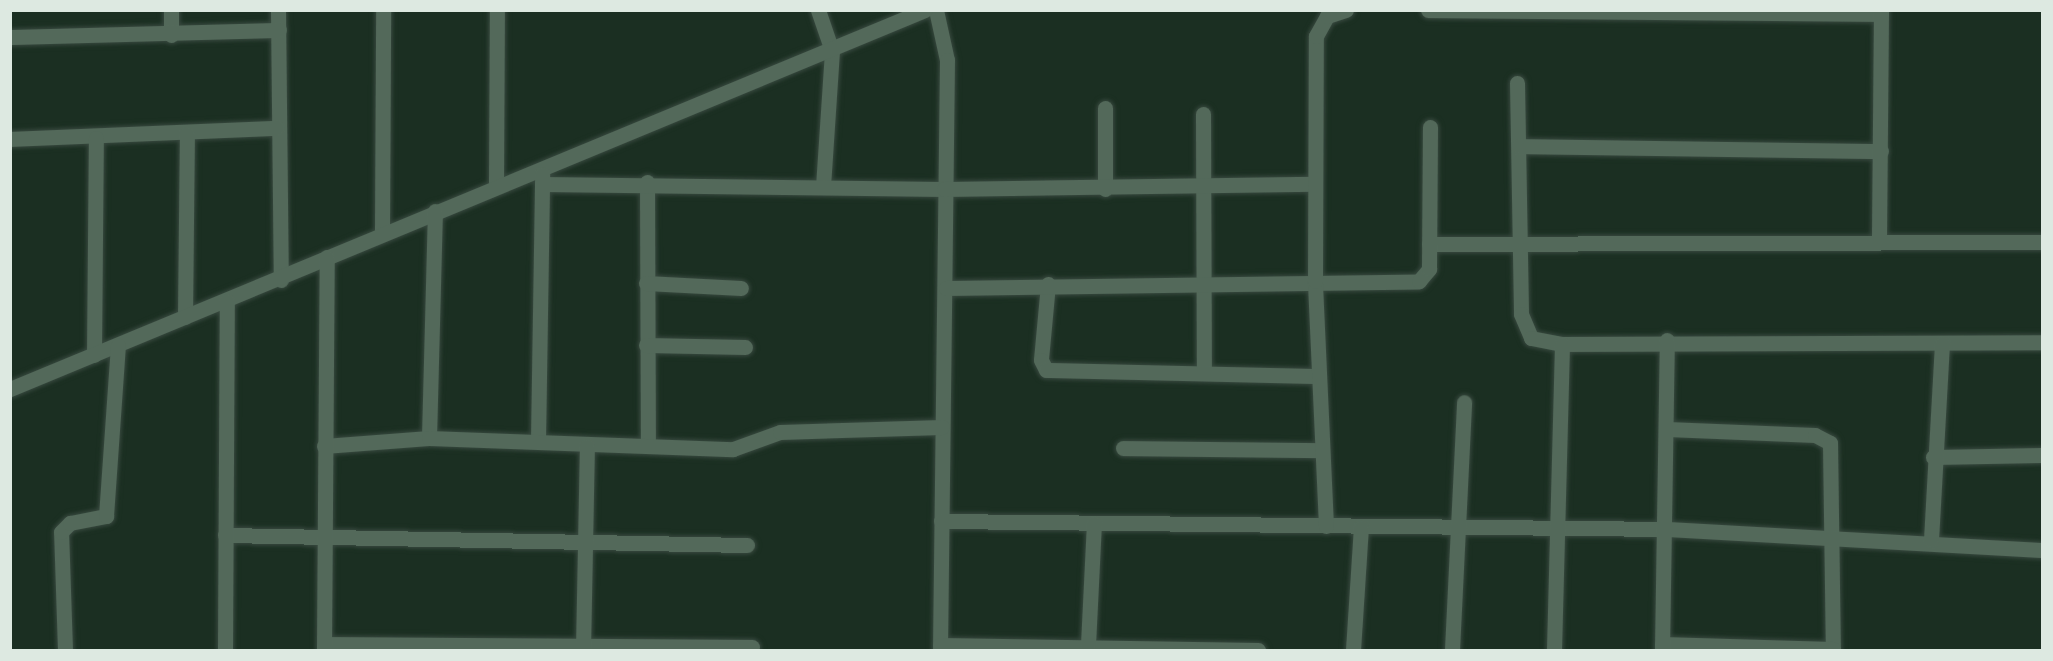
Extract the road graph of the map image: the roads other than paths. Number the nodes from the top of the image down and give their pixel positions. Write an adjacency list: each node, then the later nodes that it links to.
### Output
1 (171, 10): 12 (street)
2 (278, 10): 11 (street)
3 (383, 10): 34 (street)
4 (497, 10): 27 (street)
5 (818, 10): 14 (street)
6 (925, 10): 14 (street)
7 (936, 10): 31 (street)
8 (1346, 10): 28 (street)
9 (1428, 10): 10 (street)
10 (1881, 12): 24 (street)
11 (279, 30): 12 (street); 19 (street)
12 (171, 34): 13 (street)
13 (10, 37)
14 (832, 51): 25 (street); 29 (street)
15 (1517, 83): 23 (street)
16 (1105, 108): 32 (street)
17 (1203, 114): 30 (street)
18 (1430, 127): 38 (street)
19 (277, 128): 20 (street); 40 (street)
20 (187, 134): 21 (street); 48 (street)
21 (96, 138): 22 (street); 56 (street)
22 (10, 140)
23 (1519, 146): 24 (street); 36 (street)
24 (1881, 151): 35 (street)
25 (542, 176): 26 (street); 27 (street); 64 (street)
26 (647, 182): 29 (street); 42 (street)
27 (496, 184): 33 (street)
28 (1315, 184): 30 (street); 41 (street)
29 (824, 186): 31 (street)
30 (1201, 186): 32 (street); 43 (street)
31 (944, 189): 32 (street); 46 (street)
32 (1105, 189)
33 (435, 211): 34 (street); 63 (street)
34 (382, 234): 39 (street)
35 (1879, 239): 36 (street); 37 (street)
36 (1522, 241): 38 (street); 52 (street)
37 (2043, 242)
38 (1429, 244): 41 (street)
39 (327, 257): 40 (street); 66 (street)
40 (282, 280): 47 (street)
41 (1315, 281): 43 (street); 58 (street)
42 (646, 283): 45 (street); 54 (street)
43 (1201, 283): 44 (street); 57 (street)
44 (1048, 284): 46 (street); 57 (street)
45 (741, 288)
46 (946, 288): 61 (street)
47 (226, 300): 48 (street); 79 (street)
48 (186, 316): 53 (street)
49 (1667, 340): 51 (street); 52 (street); 62 (street)
50 (2043, 342): 51 (street)
51 (1942, 343): 71 (street)
52 (1562, 344): 77 (street)
53 (118, 345): 56 (street); 94 (street)
54 (646, 345): 55 (street); 65 (street)
55 (744, 347)
56 (94, 355): 59 (street)
57 (1204, 372): 58 (street)
58 (1318, 376): 69 (street)
59 (10, 389)
60 (1464, 402): 76 (street)
61 (942, 427): 65 (street); 72 (street)
62 (1666, 429): 78 (street); 80 (street)
63 (429, 438): 64 (street); 66 (street)
64 (538, 441): 67 (street)
65 (648, 444): 67 (street)
66 (324, 446): 82 (street)
67 (587, 446): 83 (street)
68 (1122, 448): 69 (street)
69 (1320, 450): 74 (street)
70 (2043, 455): 71 (street)
71 (1933, 456): 81 (street)
72 (941, 521): 73 (street); 91 (street)
73 (1094, 523): 74 (street); 86 (street)
74 (1326, 526): 75 (street)
75 (1361, 527): 76 (street); 97 (street)
76 (1460, 527): 77 (street); 98 (street)
77 (1557, 527): 78 (street); 99 (street)
78 (1666, 529): 80 (street); 90 (street)
79 (225, 536): 82 (street); 95 (street)
80 (1834, 538): 81 (street); 93 (street)
81 (1931, 540): 85 (street)
82 (323, 541): 83 (street); 87 (street)
83 (586, 544): 84 (street); 88 (street)
84 (747, 545)
85 (2043, 550)
86 (1088, 645): 91 (street); 92 (street)
87 (324, 647): 88 (street)
88 (583, 647): 89 (street)
89 (752, 647)
90 (1662, 647): 93 (street)
91 (940, 648)
92 (1212, 649): 96 (street)
93 (1833, 650)
94 (65, 651)
95 (225, 651)
96 (1258, 651)
97 (1353, 651)
98 (1452, 651)
99 (1554, 651)

